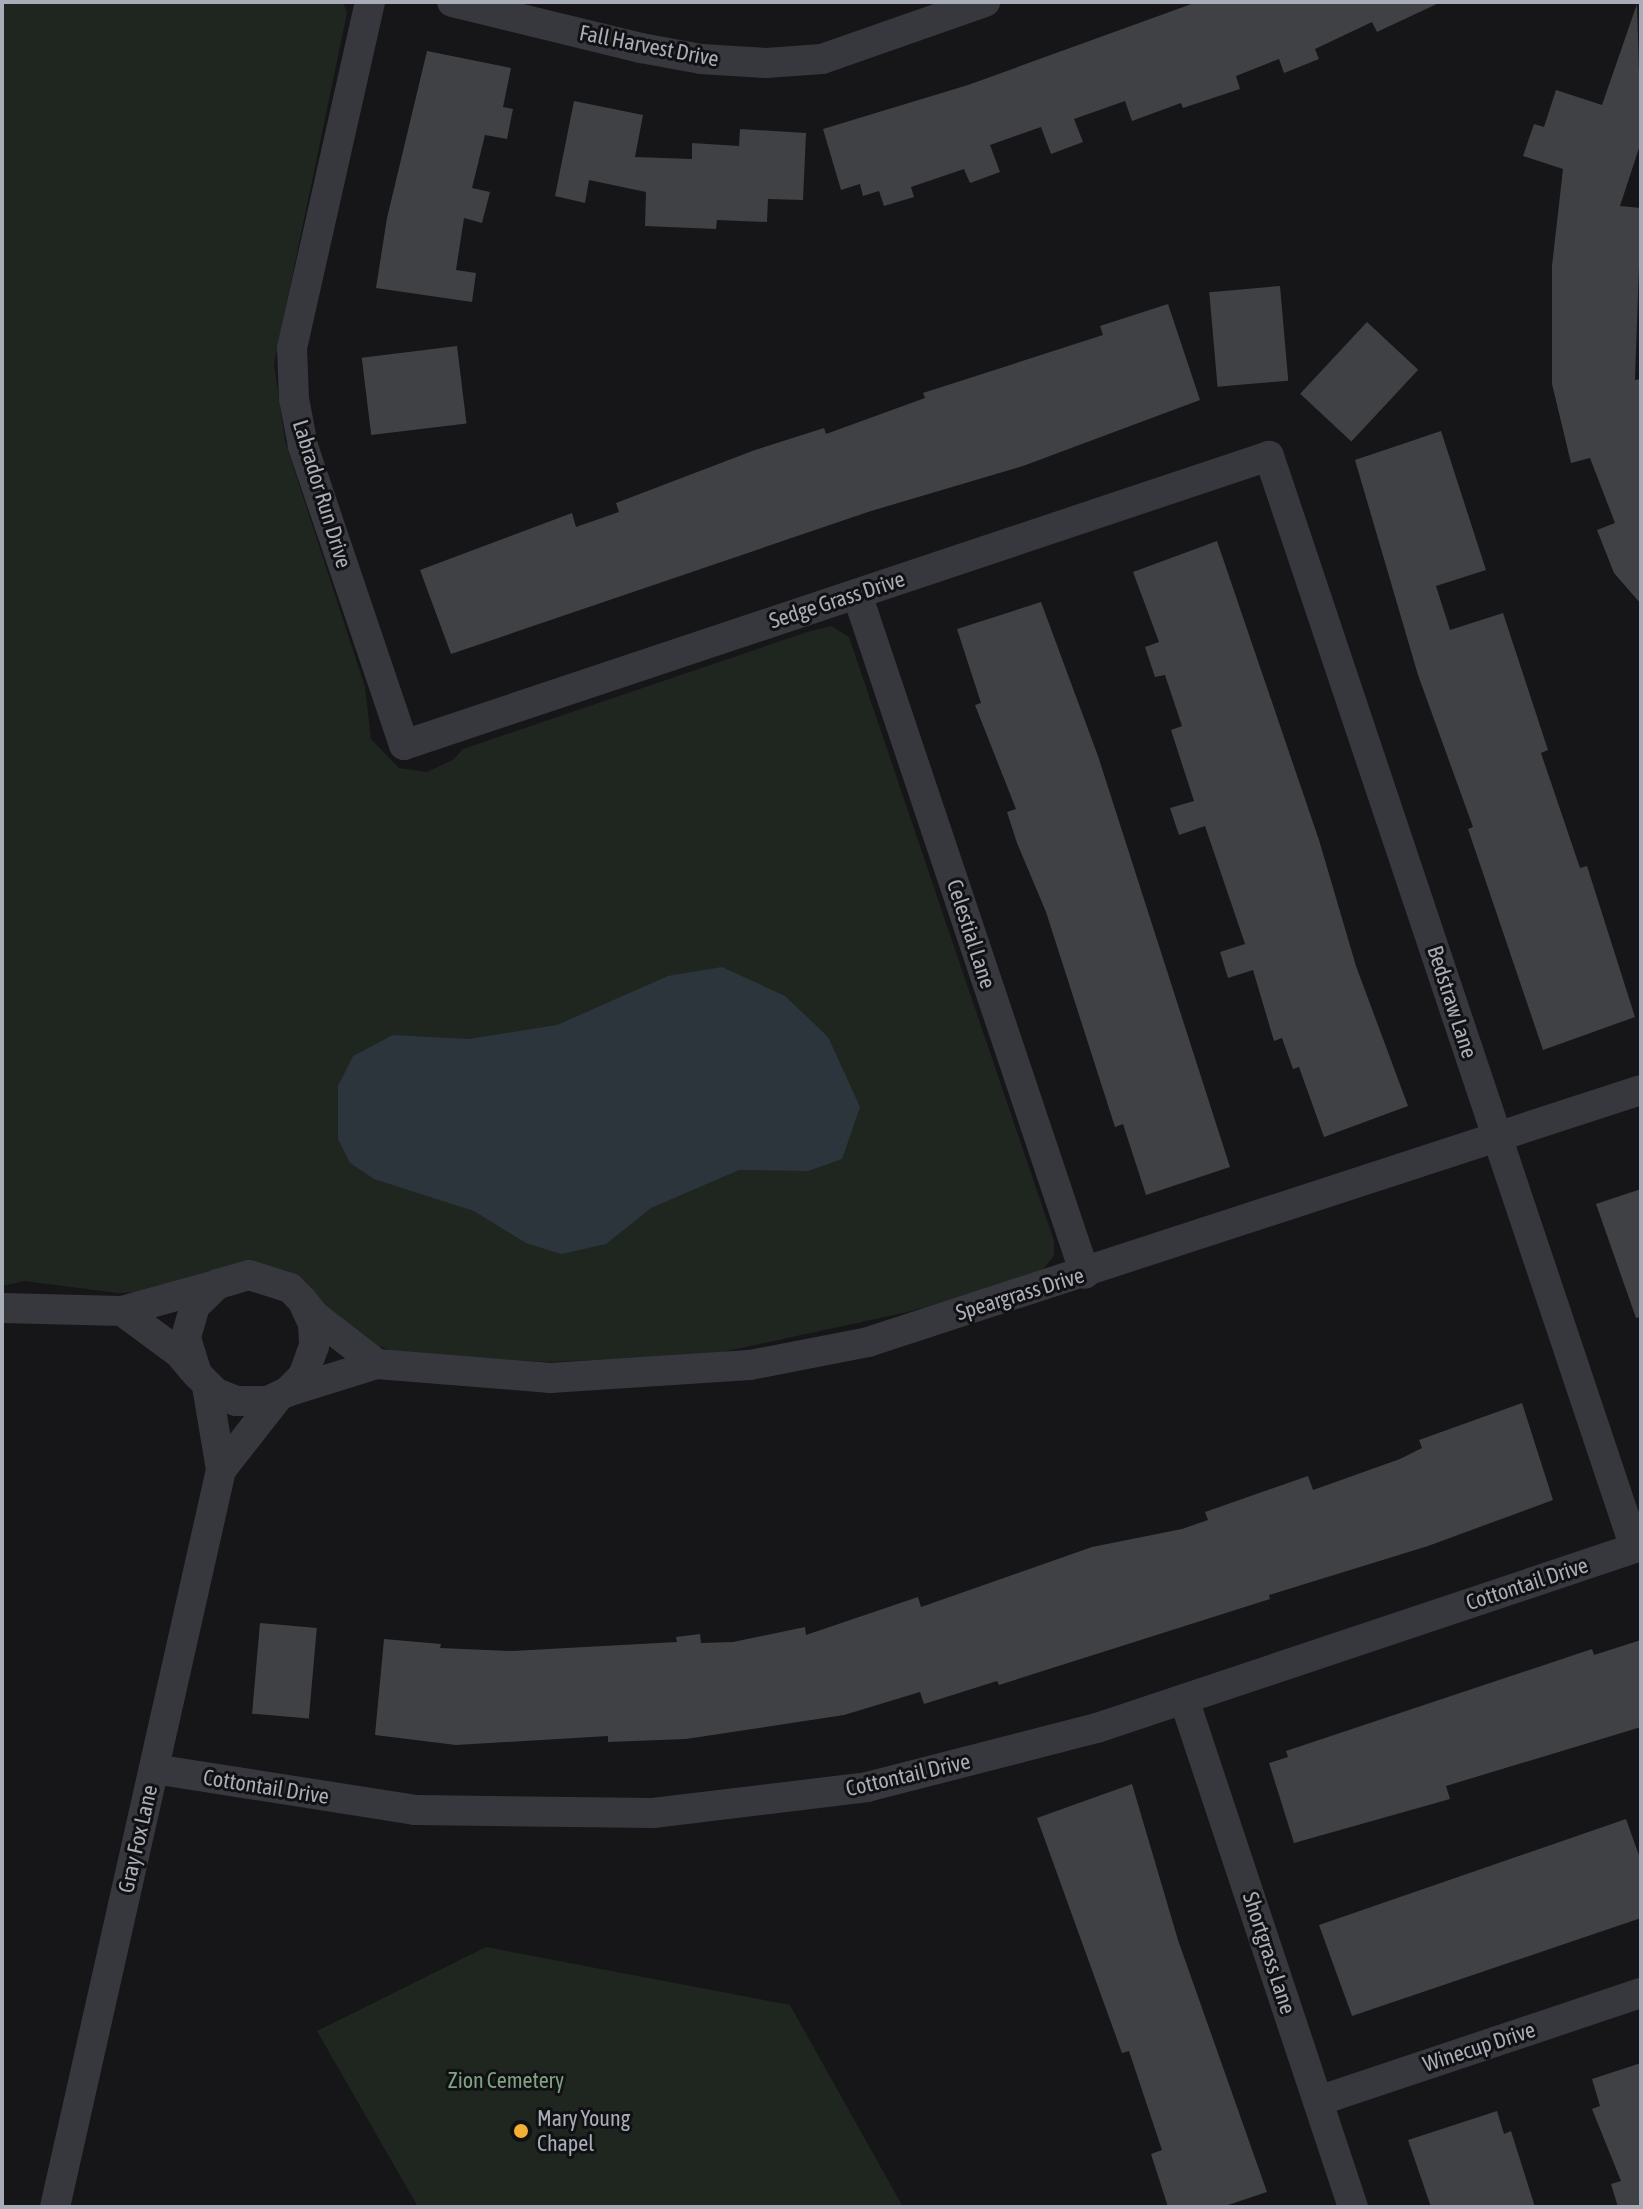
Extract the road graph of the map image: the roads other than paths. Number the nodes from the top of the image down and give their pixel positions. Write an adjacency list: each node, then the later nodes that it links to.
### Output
1 (370, 2): 6 (street, Labrador Run Drive)
2 (452, 2): 3 (street, Fall Harvest Drive)
3 (985, 2)
4 (1269, 456): 5 (street, Sedge Grass Drive); 8 (street, Bedstraw Lane)
5 (857, 594): 6 (street, Sedge Grass Drive); 9 (street, Celestial Lane)
6 (404, 745)
7 (1641, 1090): 8 (street, Speargrass Drive)
8 (1497, 1136): 9 (street, Speargrass Drive); 18 (street, Bedstraw Lane)
9 (1085, 1274): 14 (street, Speargrass Drive)
10 (218, 1284): 11 (street); 13 (street); 15 (street)
11 (302, 1300): 14 (street); 16 (street)
12 (2, 1308): 13 (street)
13 (122, 1311): 15 (street)
14 (377, 1364): 16 (street, Speargrass Drive)
15 (202, 1380): 16 (street); 17 (street, Gray Fox Lane)
16 (283, 1394): 17 (street, Gray Fox Lane)
17 (221, 1470): 20 (street, Gray Fox Lane)
18 (1635, 1548): 19 (street, Cottontail Drive)
19 (1184, 1699): 20 (street, Cottontail Drive); 22 (street, Shortgrass Lane)
20 (154, 1769): 23 (street, Gray Fox Lane)
21 (1641, 1993): 22 (street, Winecup Drive)
22 (1318, 2101): 24 (street, Shortgrass Lane)
23 (55, 2207)
24 (1353, 2207)

